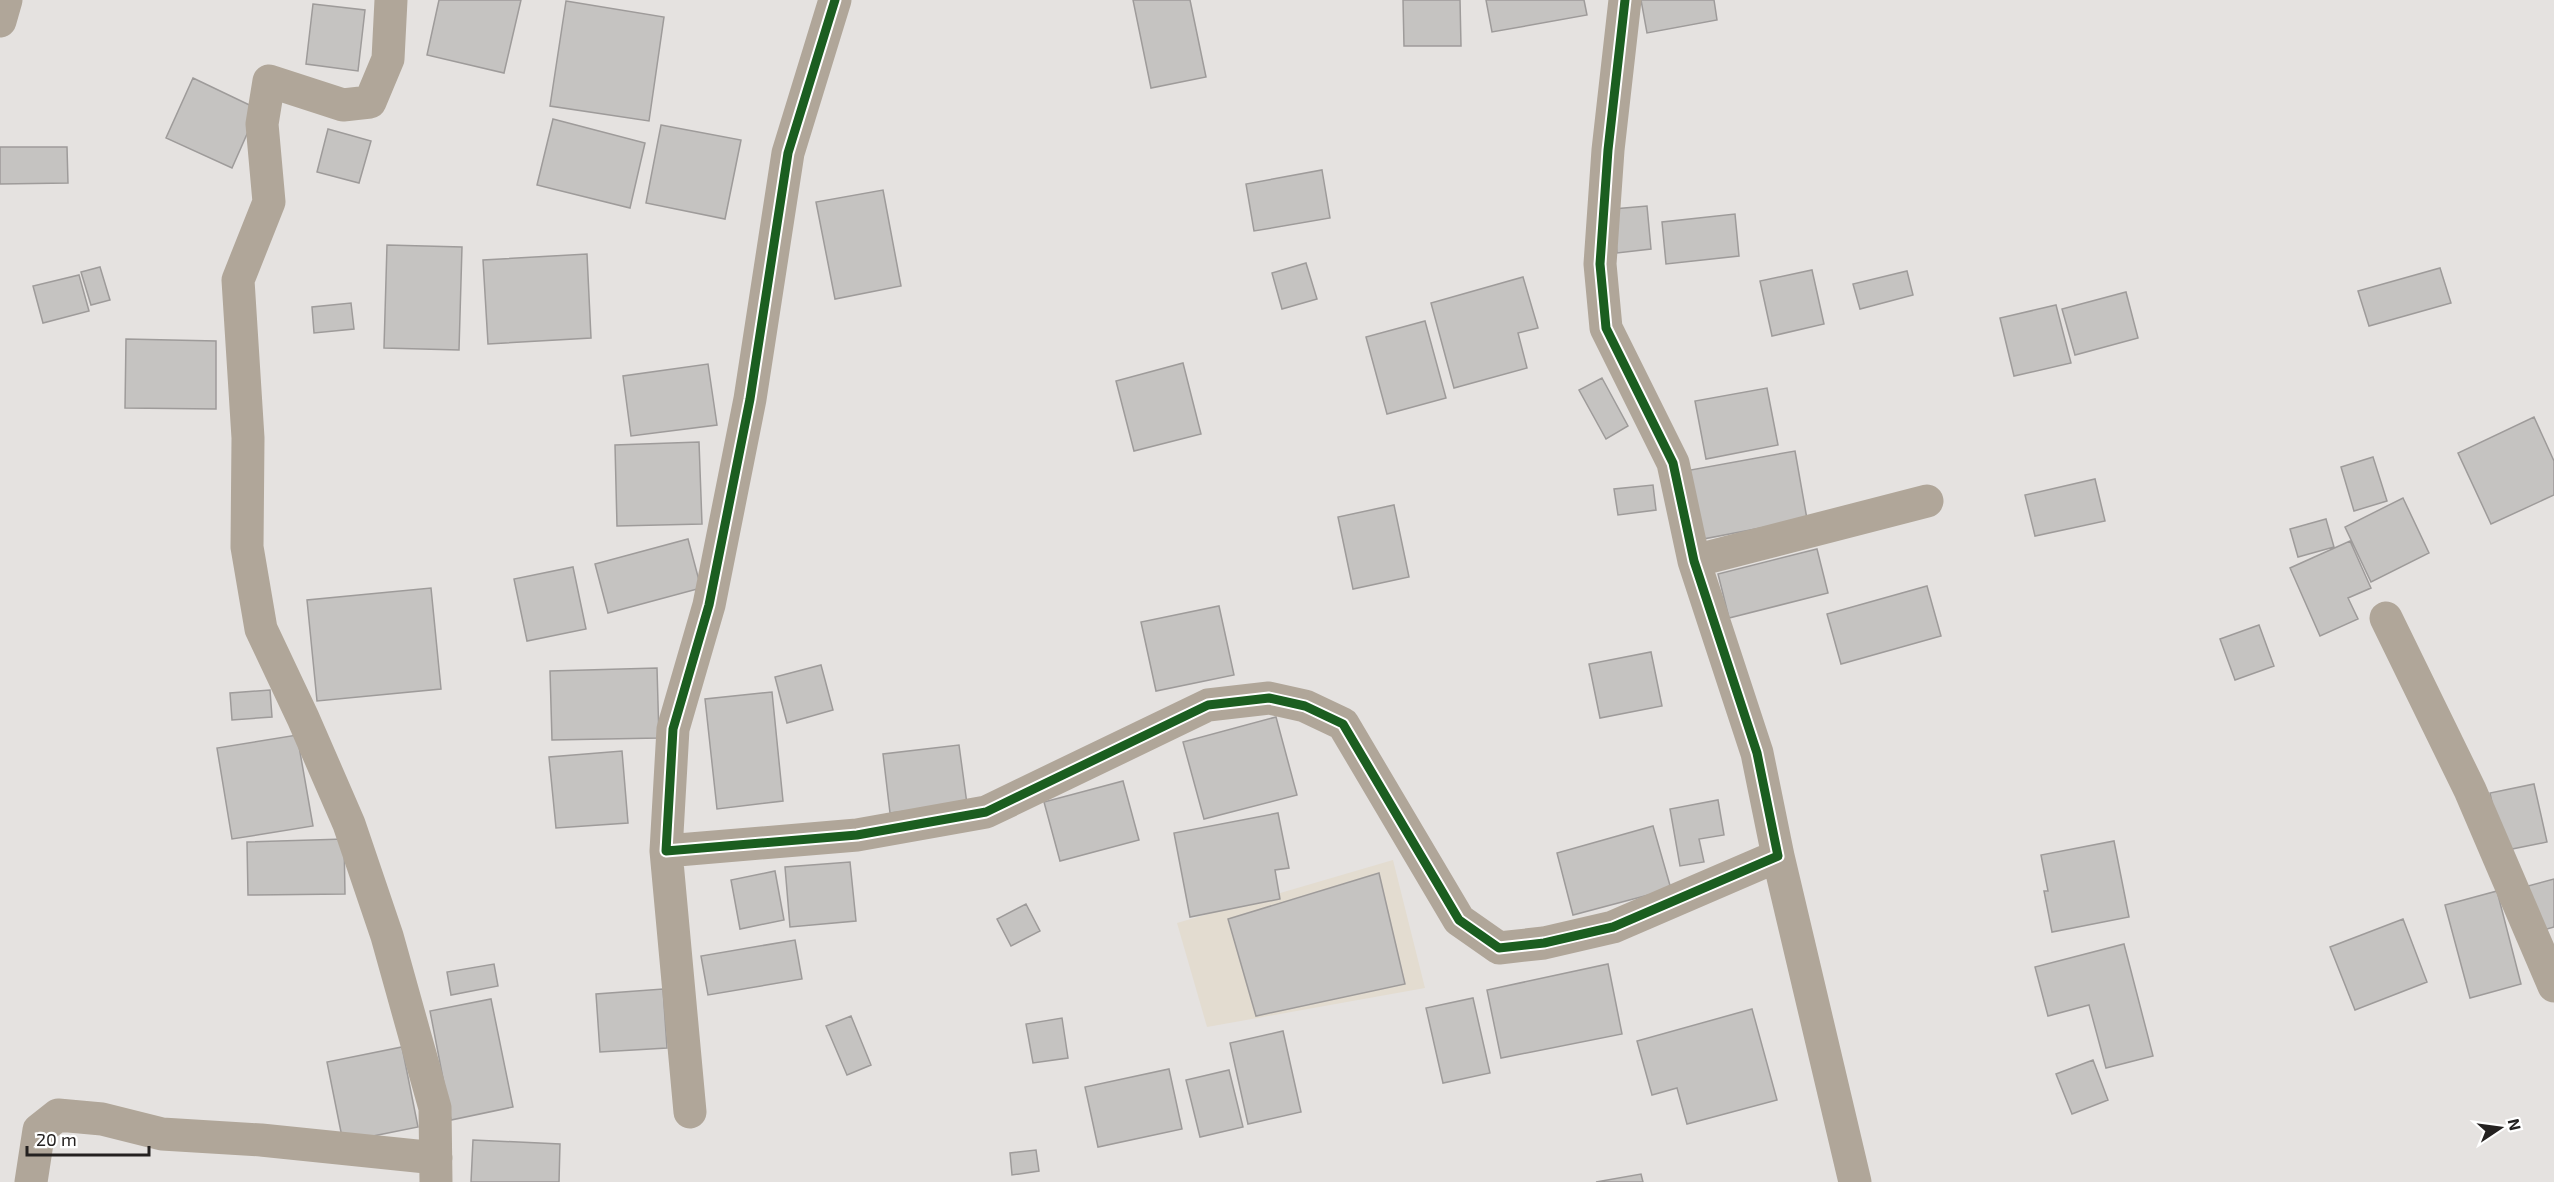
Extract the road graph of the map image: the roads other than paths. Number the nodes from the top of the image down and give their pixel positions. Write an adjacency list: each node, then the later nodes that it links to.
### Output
1 (6, 0): 5 (street)
2 (391, 0): 13 (street)
3 (835, 0): 9 (street)
4 (1625, 0): 7 (street)
5 (0, 21)
6 (1927, 501): 7 (street)
7 (1694, 561): 10 (street)
8 (2386, 618): 11 (street)
9 (666, 851): 10 (street); 12 (street)
10 (1778, 856): 15 (street)
11 (2554, 986)
12 (690, 1112)
13 (436, 1170): 14 (street)
14 (30, 1182)
15 (1855, 1182)

